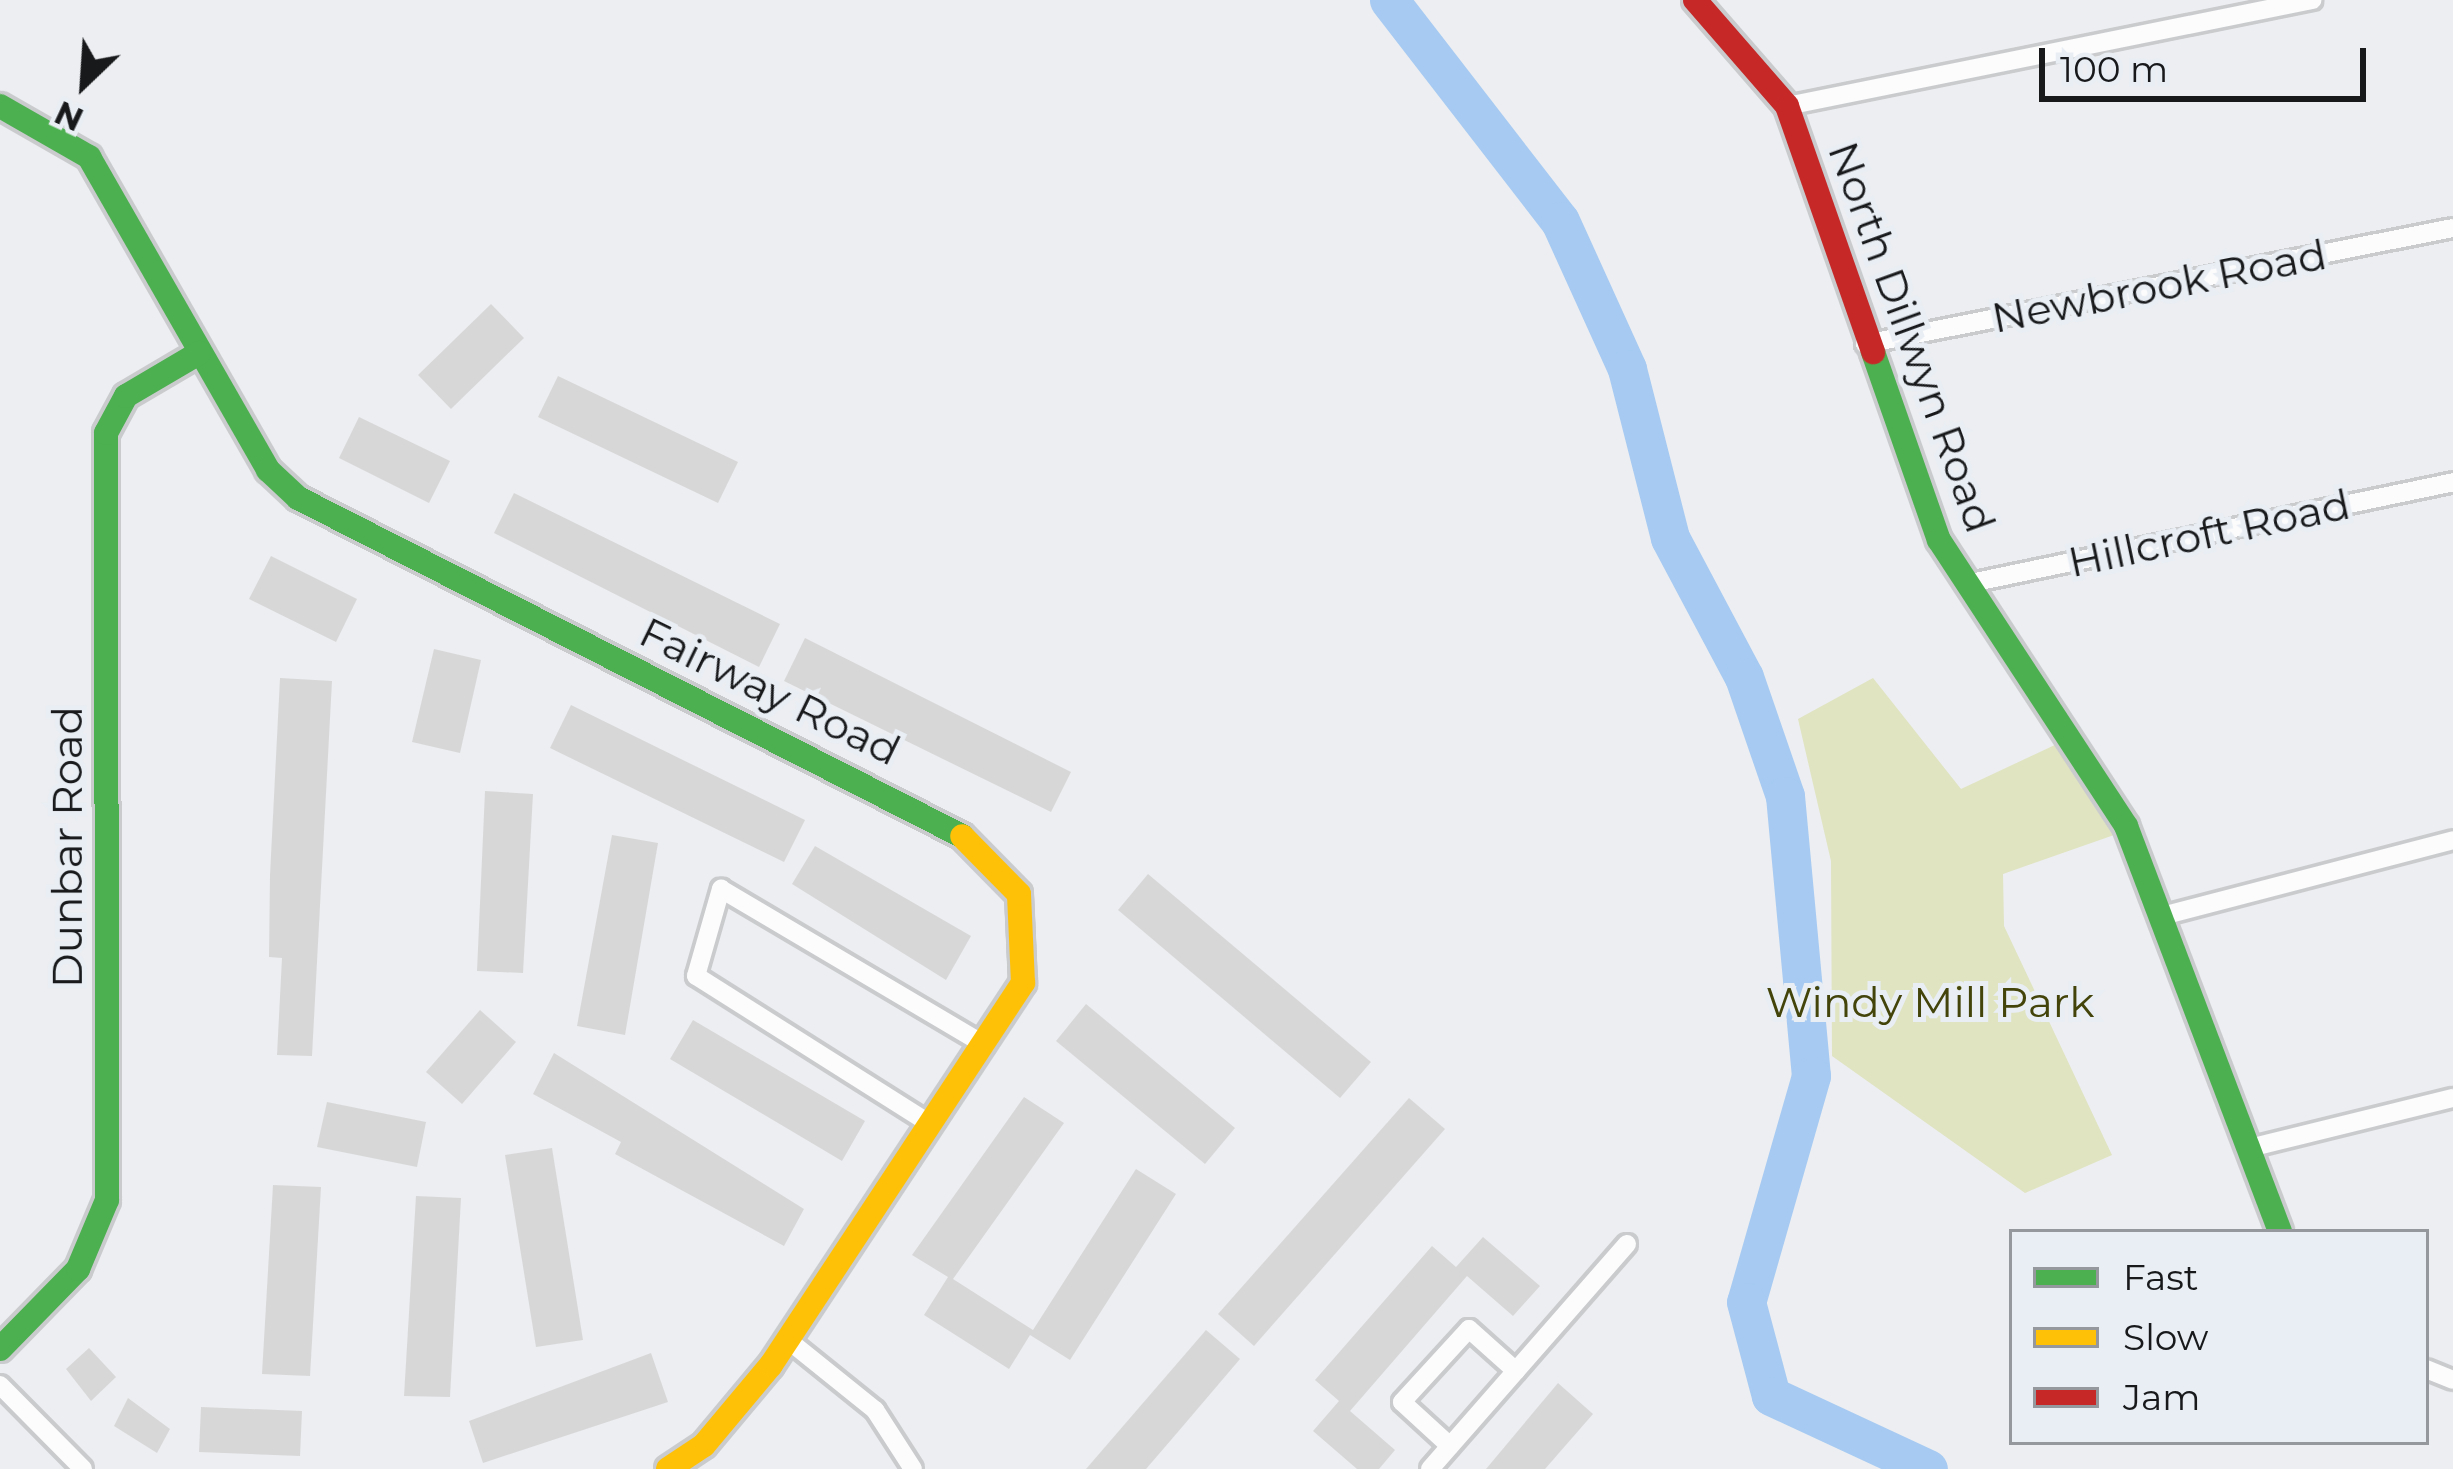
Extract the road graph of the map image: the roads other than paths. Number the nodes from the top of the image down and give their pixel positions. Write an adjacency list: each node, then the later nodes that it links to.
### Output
1 (1695, 0): 4 (street, North Dillwyn Road)
2 (2312, 0): 4 (street)
3 (0, 106): 7 (street, Fairway Road)
4 (1787, 106): 6 (street, North Dillwyn Road)
5 (2453, 228): 6 (street, Newbrook Road)
6 (1864, 344): 9 (street, North Dillwyn Road)
7 (199, 353): 12 (street, Fairway Road); 19 (street, Dunbar Road)
8 (2453, 482): 9 (street, Hillcroft Road)
9 (1966, 584): 11 (street, North Dillwyn Road)
10 (2453, 840): 11 (street)
11 (2166, 915): 15 (street, North Dillwyn Road)
12 (985, 1045): 14 (street, Fairway Road); 14 (street)
13 (2453, 1098): 15 (street)
14 (932, 1125): 18 (street, Fairway Road)
15 (2249, 1148): 16 (street, North Dillwyn Road)
16 (2279, 1229)
17 (1627, 1244): 20 (street)
18 (788, 1340): 24 (street, Fairway Road); 25 (street)
19 (0, 1349)
20 (1516, 1371): 22 (street); 22 (street)
21 (0, 1385): 23 (street)
22 (1450, 1446): 26 (street)
23 (83, 1469)
24 (668, 1469)
25 (914, 1469)
26 (1430, 1469)

